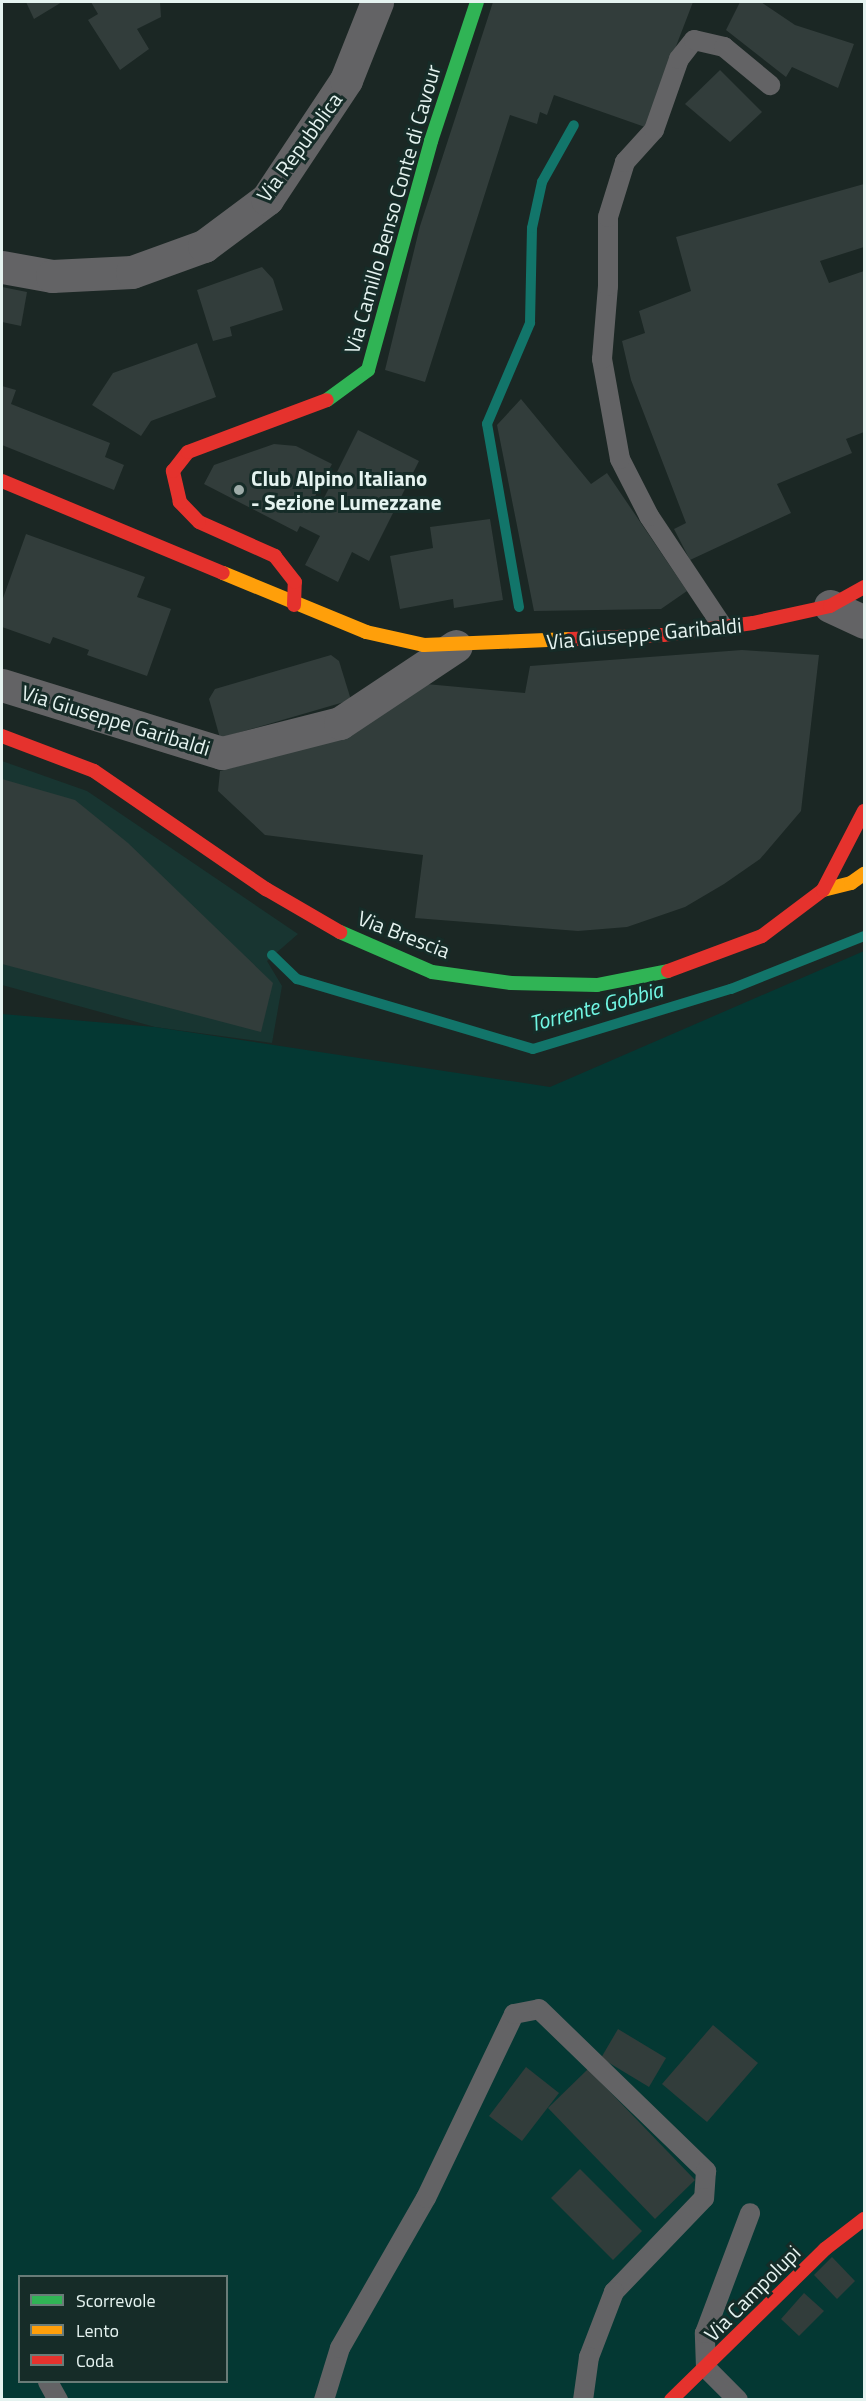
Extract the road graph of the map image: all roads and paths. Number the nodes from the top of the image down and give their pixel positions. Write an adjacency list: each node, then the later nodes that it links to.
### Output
1 (376, 2): 4 (street, Via Repubblica)
2 (477, 2): 7 (street, Via Camillo Benso Conte di Cavour)
3 (770, 86): 10 (lane)
4 (2, 267)
5 (2, 481): 7 (street, Via Giuseppe Garibaldi)
6 (864, 587): 8 (street, Via Giuseppe Garibaldi)
7 (294, 605): 11 (street, Via Giuseppe Garibaldi)
8 (830, 606): 9 (street); 10 (street, Via Giuseppe Garibaldi)
9 (864, 622)
10 (723, 627): 11 (street, Via Giuseppe Garibaldi)
11 (456, 646): 12 (street, Via Giuseppe Garibaldi)
12 (2, 685)
13 (2, 736): 16 (street, Via Brescia)
14 (864, 811): 16 (street, Via Brescia)
15 (864, 874): 16 (street, Via Brescia)
16 (823, 890)
17 (750, 2213): 19 (lane)
18 (864, 2219): 19 (street, Via Campolupi)
19 (706, 2368): 24 (street, Via Campolupi); 25 (lane)
20 (49, 2383): 21 (lane)
21 (58, 2400)
22 (324, 2400): 23 (lane)
23 (583, 2400)
24 (671, 2400)
25 (738, 2400)

